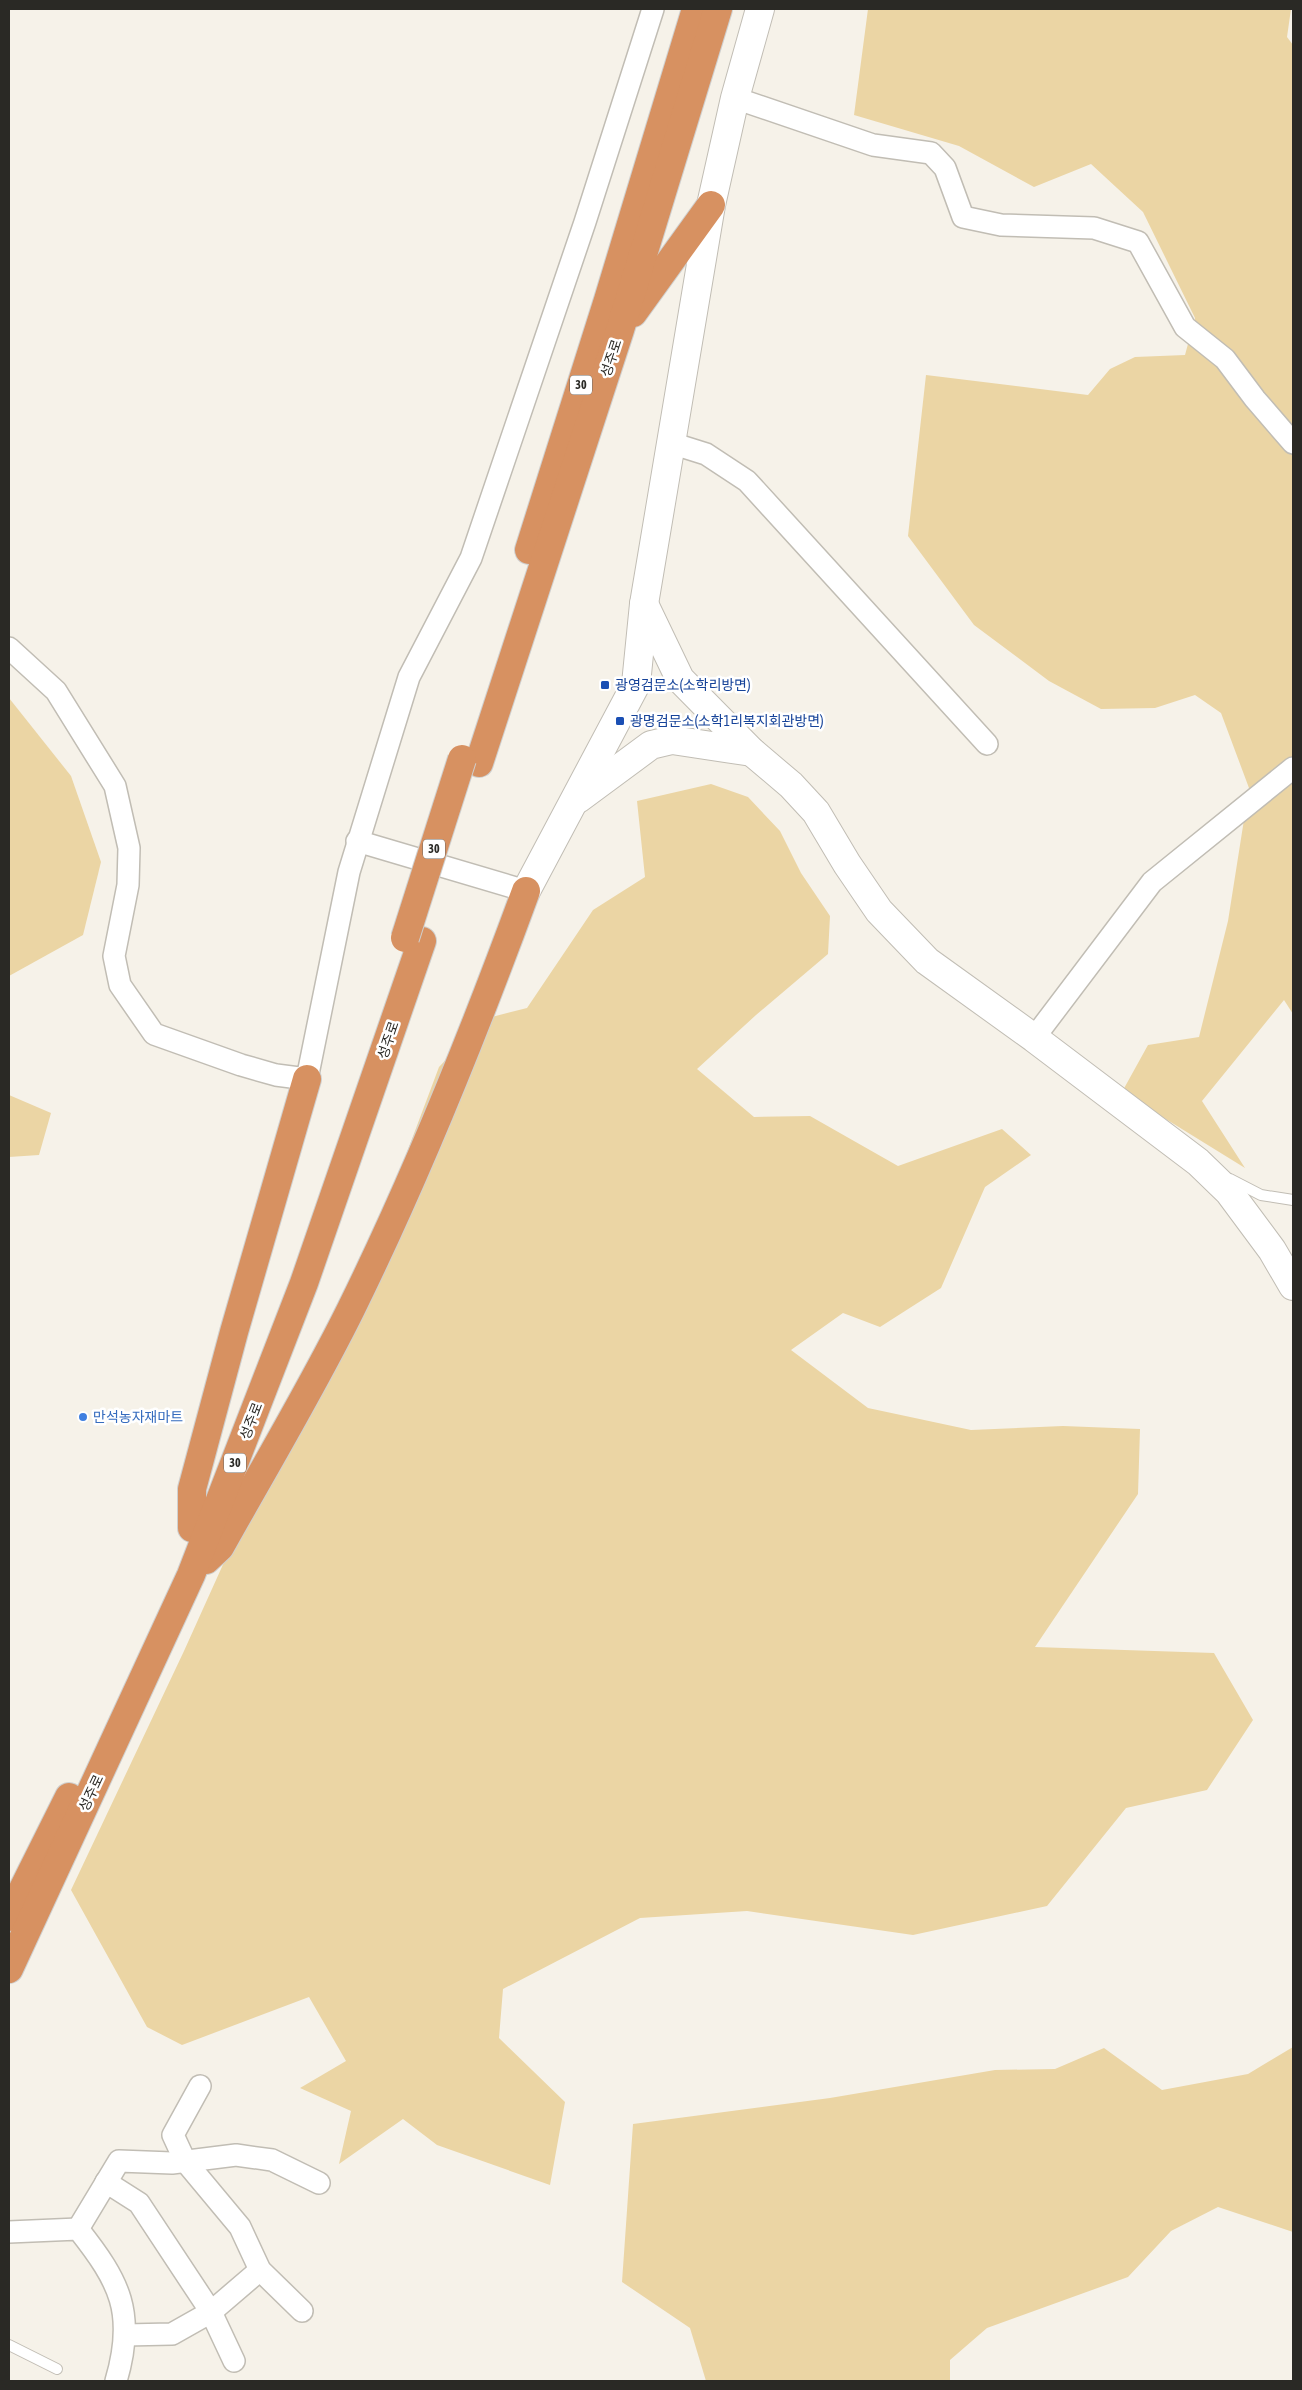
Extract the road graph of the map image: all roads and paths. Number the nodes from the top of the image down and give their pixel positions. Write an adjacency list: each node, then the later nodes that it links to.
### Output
1 (653, 9): 17 (street)
2 (696, 9): 14 (highway, 성주로 / 30)
3 (718, 9): 7 (highway, 성주로 / 30)
4 (760, 9): 5 (street)
5 (735, 98): 6 (street); 8 (street)
6 (711, 205): 7 (highway); 9 (street)
7 (620, 330): 14 (highway, 성주로 / 30)
8 (1293, 442)
9 (671, 443): 10 (street); 12 (street)
10 (644, 604): 13 (street); 16 (street)
11 (9, 648): 21 (street)
12 (987, 744)
13 (752, 752): 16 (street); 20 (street)
14 (470, 761): 19 (highway, 30, bridge)
15 (1293, 768): 20 (street)
16 (572, 804): 18 (street)
17 (358, 841): 18 (street); 21 (street)
18 (526, 891): 26 (highway)
19 (414, 939): 25 (highway, 성주로 / 30); 26 (highway, 성주로 / 30)
20 (1034, 1038): 22 (street)
21 (307, 1079): 25 (highway)
22 (1198, 1162): 23 (lane); 24 (street)
23 (1293, 1200)
24 (1293, 1286)
25 (192, 1528): 27 (highway, 성주로 / 30)
26 (191, 1575): 28 (highway, 성주로 / 30)
27 (9, 1917)
28 (9, 1969)
29 (200, 2086): 30 (street)
30 (185, 2162): 31 (street); 32 (street); 35 (street)
31 (106, 2182): 33 (street); 37 (street)
32 (319, 2183)
33 (78, 2229): 34 (street); 38 (street)
34 (9, 2232)
35 (260, 2270): 36 (street); 37 (street)
36 (302, 2311)
37 (211, 2312): 38 (street); 40 (street)
38 (125, 2335): 42 (street)
39 (9, 2345): 41 (lane)
40 (234, 2361)
41 (57, 2369)
42 (116, 2381)

